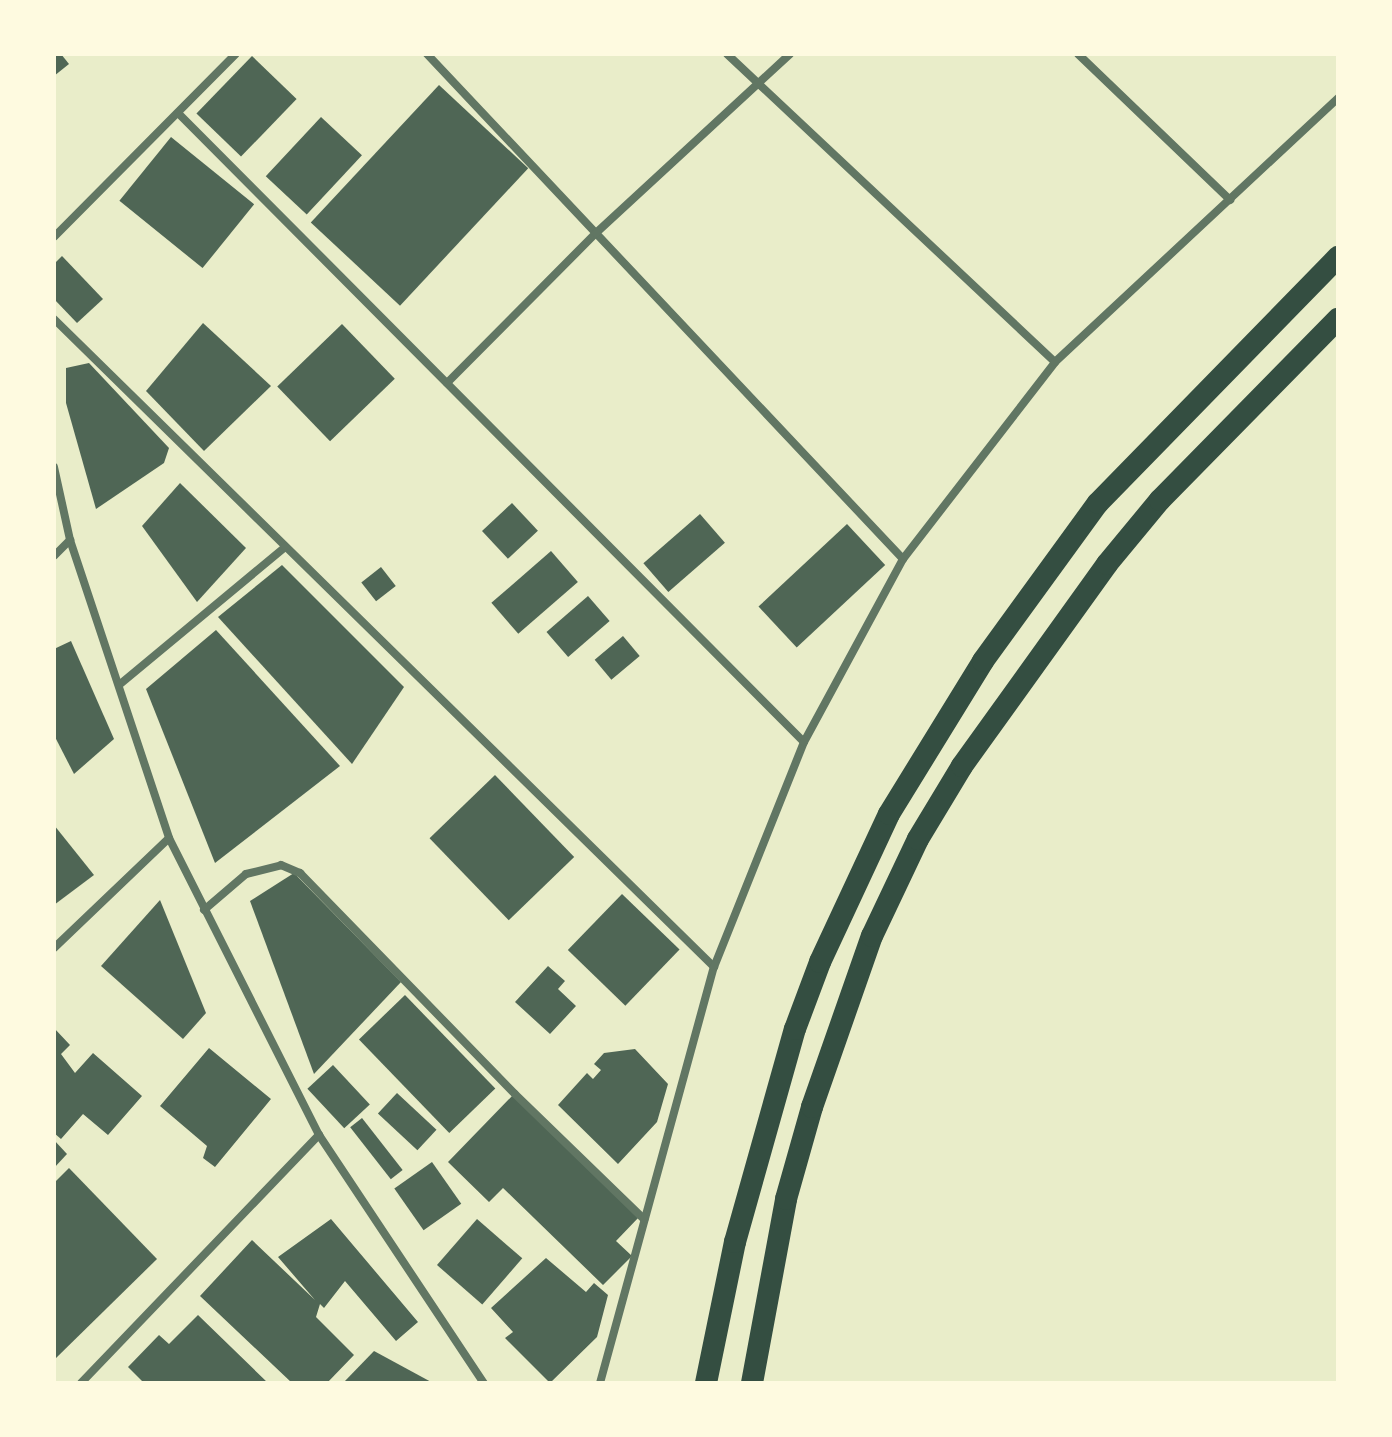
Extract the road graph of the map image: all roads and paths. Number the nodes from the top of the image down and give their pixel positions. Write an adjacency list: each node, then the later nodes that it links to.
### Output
1 (236, 54): 8 (street)
2 (427, 54): 10 (street)
3 (727, 54): 6 (street)
4 (790, 54): 6 (street)
5 (1078, 54): 9 (street)
6 (758, 84): 10 (street); 15 (street)
7 (1338, 98): 9 (street)
8 (178, 113): 11 (street); 16 (street)
9 (1230, 200): 15 (street)
10 (596, 233): 16 (street); 21 (street)
11 (54, 237)
12 (1338, 257): 33 (highway)
13 (54, 319): 19 (street)
14 (1338, 319): 34 (highway)
15 (1055, 362): 21 (street)
16 (447, 383): 23 (street)
17 (54, 467): 18 (street)
18 (70, 540): 20 (street); 22 (street)
19 (285, 547): 22 (street); 27 (street)
20 (54, 556)
21 (903, 559): 23 (street)
22 (119, 685): 24 (street)
23 (804, 742): 27 (street)
24 (169, 838): 25 (street); 26 (street)
25 (204, 910): 28 (street); 29 (street)
26 (54, 948)
27 (714, 967): 29 (street)
28 (319, 1135): 30 (street); 31 (street)
29 (644, 1219): 32 (street)
30 (81, 1383)
31 (484, 1383)
32 (600, 1383)
33 (706, 1383)
34 (752, 1383)

